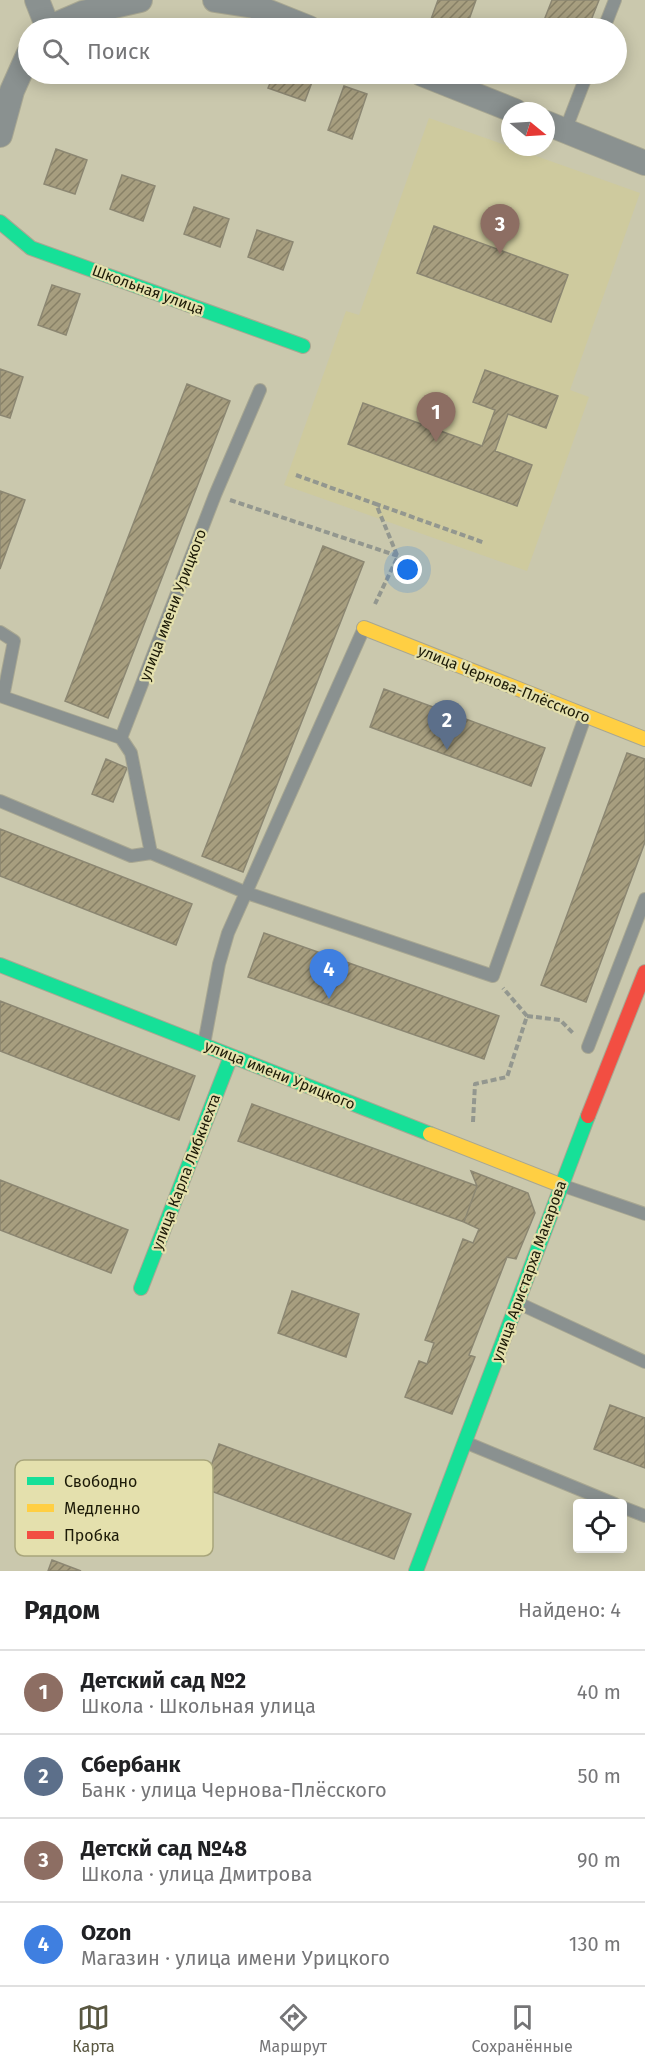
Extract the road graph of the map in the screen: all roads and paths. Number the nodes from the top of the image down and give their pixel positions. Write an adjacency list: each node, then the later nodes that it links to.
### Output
1 (37, 0): 6 (street)
2 (140, 0): 5 (street)
3 (214, 0): 8 (street)
4 (615, 0): 9 (lane)
5 (98, 5): 7 (street)
6 (44, 18)
7 (71, 18)
8 (284, 18)
9 (608, 18)
10 (18, 78): 15 (street)
11 (447, 84): 13 (street)
12 (581, 84): 14 (lane)
13 (501, 105)
14 (555, 127): 16 (street)
15 (0, 135)
16 (645, 163)
17 (0, 222): 18 (street, Школьная улица)
18 (303, 346)
19 (260, 390): 21 (lane, улица имени Урицкого)
20 (296, 475): 22 (path)
21 (215, 495): 24 (path); 29 (lane, улица имени Урицкого)
22 (376, 504): 23 (path); 24 (path)
23 (485, 543)
24 (398, 556): 25 (path)
25 (364, 628): 28 (street, улица Чернова-Плёсского); 33 (lane)
26 (0, 632): 27 (lane)
27 (2, 702): 29 (lane)
28 (586, 717): 30 (street, улица Чернова-Плёсского); 37 (lane)
29 (121, 738): 32 (lane)
30 (645, 739)
31 (0, 801): 32 (lane)
32 (151, 853): 33 (lane)
33 (247, 893): 37 (lane); 39 (lane)
34 (645, 899): 40 (lane)
35 (0, 965): 39 (street, улица имени Урицкого)
36 (645, 972): 43 (street, улица Аристарха Макарова)
37 (492, 976): 38 (path)
38 (527, 1016): 40 (path); 42 (path)
39 (204, 1045): 41 (street, улица имени Урицкого)
40 (588, 1047)
41 (231, 1056): 42 (street, улица имени Урицкого); 45 (street, улица Карла Либкнехта)
42 (471, 1150): 43 (street, улица имени Урицкого)
43 (560, 1185): 44 (lane); 46 (street, улица Аристарха Макарова)
44 (645, 1214)
45 (141, 1288)
46 (517, 1303): 47 (lane); 48 (street, улица Аристарха Макарова)
47 (645, 1362)
48 (466, 1443): 49 (lane); 52 (street, улица Аристарха Макарова)
49 (605, 1499)
50 (627, 1509): 51 (lane)
51 (645, 1516)
52 (416, 1571)

